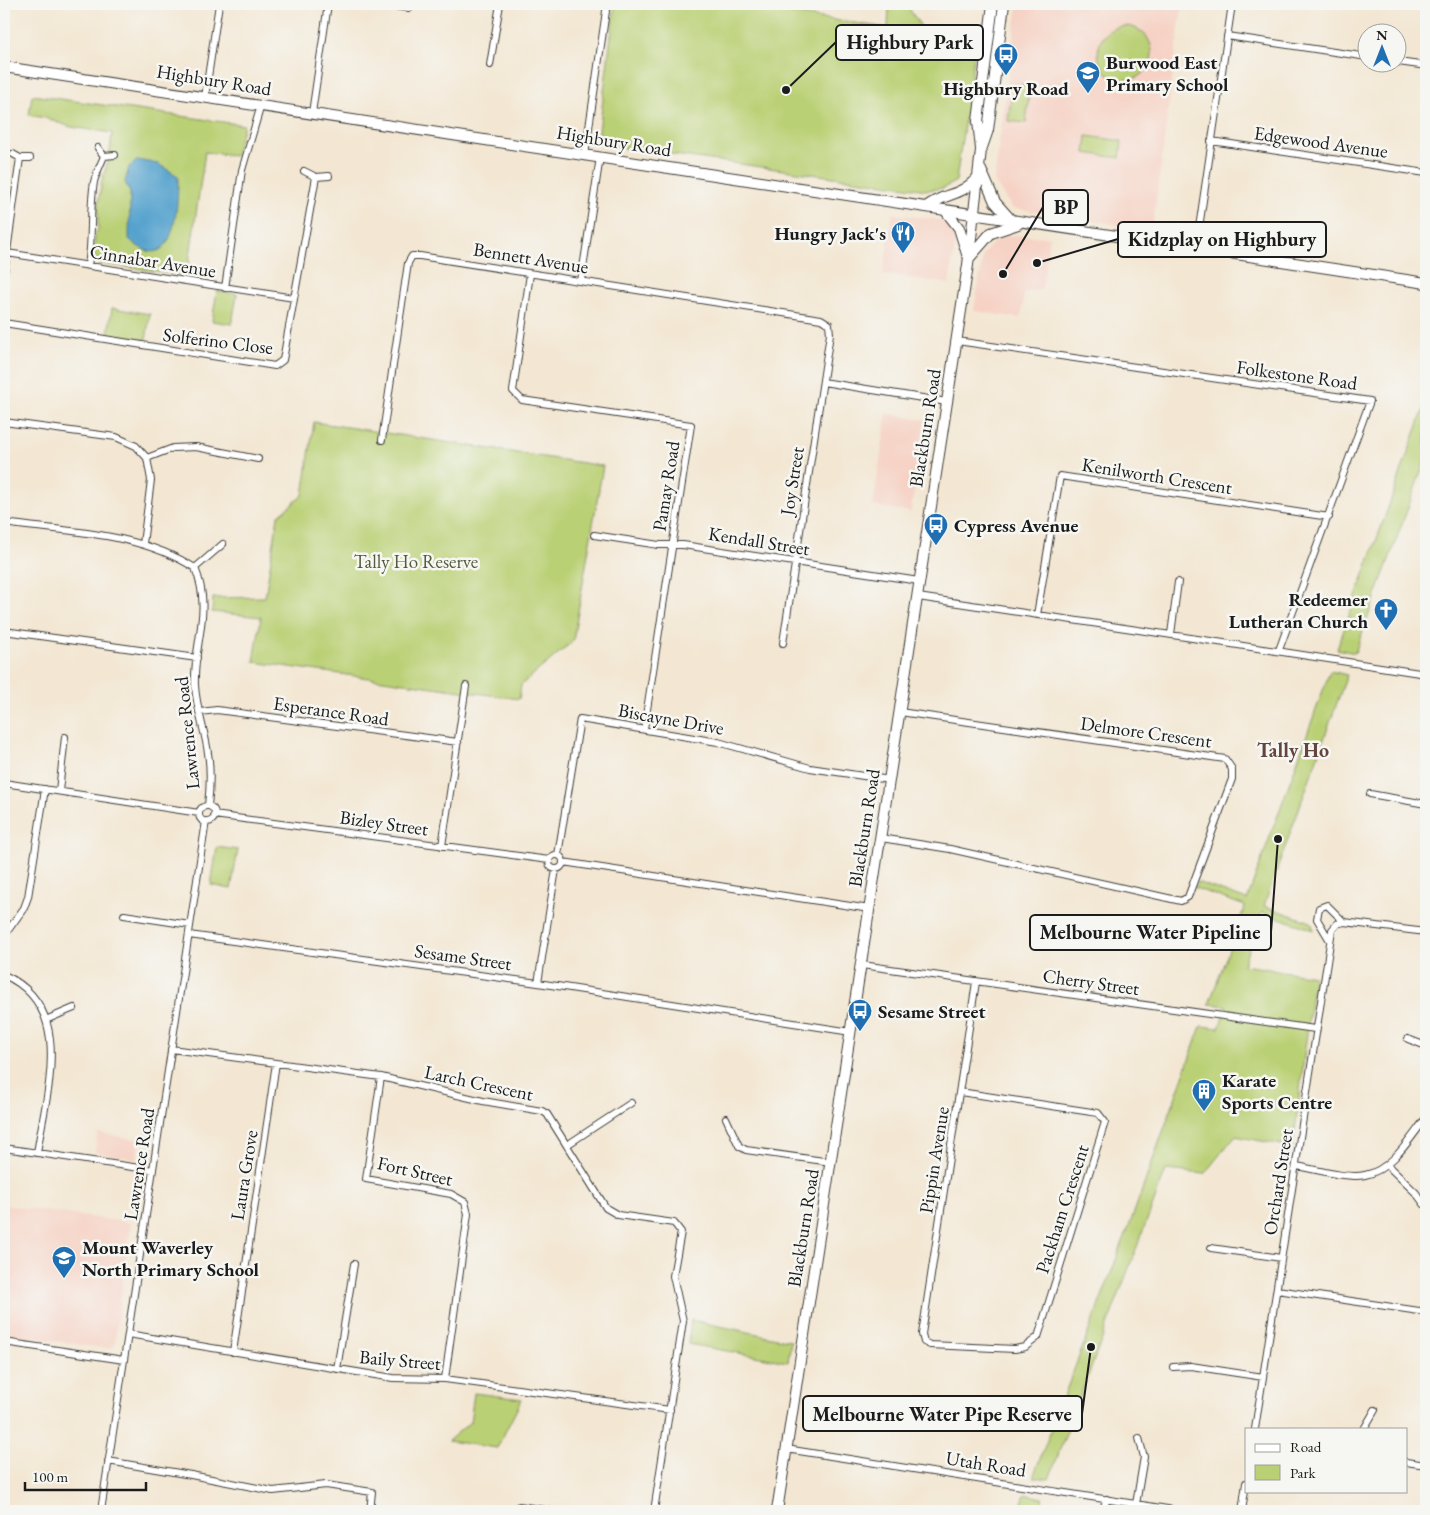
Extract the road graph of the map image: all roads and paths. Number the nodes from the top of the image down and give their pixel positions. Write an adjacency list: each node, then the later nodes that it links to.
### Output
1 (219, 4): 16 (street)
2 (328, 4): 18 (street)
3 (377, 4): 9 (street)
4 (500, 4): 13 (street)
5 (607, 4): 24 (street)
6 (993, 4): 21 (main road, Blackburn Road)
7 (1004, 4): 21 (main road, Blackburn Road)
8 (1232, 4): 10 (street)
9 (409, 8)
10 (1227, 36): 11 (street); 19 (street)
11 (1358, 56)
12 (1408, 63): 14 (street)
13 (490, 65)
14 (1420, 65)
15 (4, 67): 16 (main road, Highbury Road)
16 (205, 96): 17 (main road, Highbury Road)
17 (261, 105): 18 (main road, Highbury Road); 47 (street)
18 (312, 113): 24 (main road, Highbury Road)
19 (1211, 141): 31 (street, Edgewood Avenue); 39 (street)
20 (98, 148): 25 (street)
21 (981, 150): 30 (main road, Blackburn Road)
22 (13, 154): 27 (street)
23 (115, 155): 25 (street)
24 (585, 155): 26 (main road, Highbury Road)
25 (104, 156): 42 (street)
26 (600, 157): 34 (main road, Highbury Road); 45 (street)
27 (20, 158): 28 (street); 40 (street)
28 (30, 158)
29 (304, 171): 33 (street)
30 (979, 171): 34 (main road); 36 (main road, Blackburn Road); 37 (main road)
31 (1426, 173)
32 (329, 176): 33 (street)
33 (316, 177): 48 (street, Solferino Close)
34 (926, 207): 35 (main road, Highbury Road)
35 (945, 210): 36 (main road, Highbury Road); 41 (main road)
36 (975, 214): 37 (main road, Highbury Road); 41 (main road, Blackburn Road)
37 (1011, 220): 38 (main road, Highbury Road)
38 (1024, 223): 39 (main road, Highbury Road); 41 (main road)
39 (1196, 248): 46 (main road, Highbury Road)
40 (7, 253): 42 (street, Cinnabar Avenue); 43 (street)
41 (969, 262): 51 (main road, Blackburn Road)
42 (88, 265): 47 (street, Cinnabar Avenue)
43 (4, 273)
44 (530, 274): 45 (street, Bennett Avenue); 55 (street, Bennett Avenue); 63 (street, Pamay Road)
45 (581, 281): 50 (street, Bennett Avenue)
46 (1426, 283)
47 (224, 288): 48 (street, Cinnabar Avenue)
48 (294, 298): 49 (street, Solferino Close)
49 (4, 323)
50 (829, 324): 52 (street, Joy Street)
51 (957, 340): 53 (main road, Blackburn Road); 58 (street, Folkestone Road)
52 (823, 382): 53 (street); 64 (street, Joy Street)
53 (947, 402): 66 (main road, Blackburn Road)
54 (4, 422): 56 (street)
55 (382, 440)
56 (147, 458): 57 (street); 61 (street)
57 (258, 459)
58 (1329, 517): 69 (street, Kenilworth Crescent); 73 (street, Folkestone Road)
59 (4, 523): 61 (street)
60 (594, 535): 63 (street, Kendall Street)
61 (143, 544): 65 (street)
62 (224, 544): 65 (street)
63 (673, 545): 64 (street, Kendall Street); 79 (street, Pamay Road)
64 (794, 562): 66 (street, Kendall Street); 72 (street, Joy Street)
65 (195, 568): 74 (street, Lawrence Road)
66 (920, 581): 68 (main road, Blackburn Road)
67 (1178, 582): 71 (street)
68 (918, 598): 69 (street); 78 (main road, Blackburn Road)
69 (1038, 614): 71 (street)
70 (4, 631): 74 (street)
71 (1171, 634): 73 (street)
72 (783, 643)
73 (1279, 650): 75 (street)
74 (197, 658): 77 (street, Lawrence Road)
75 (1426, 674)
76 (466, 686): 81 (street)
77 (200, 712): 81 (street, Esperance Road); 88 (street, Lawrence Road)
78 (900, 712): 82 (main road, Blackburn Road); 92 (street, Delmore Crescent)
79 (644, 729): 82 (street, Biscayne Drive); 94 (street, Biscayne Drive)
80 (65, 737): 85 (street)
81 (458, 742): 93 (street)
82 (890, 780): 92 (main road, Blackburn Road)
83 (4, 783): 84 (street)
84 (45, 789): 85 (street); 104 (street)
85 (59, 791): 89 (street)
86 (1370, 794): 87 (street)
87 (1426, 804)
88 (208, 806): 89 (street); 90 (street)
89 (199, 813): 91 (street)
90 (214, 815): 91 (street); 93 (street, Bizley Street)
91 (206, 821): 101 (street, Lawrence Road)
92 (881, 838): 98 (main road, Blackburn Road)
93 (442, 846): 95 (street, Bizley Street)
94 (558, 855): 95 (street); 96 (street)
95 (549, 860): 97 (street)
96 (563, 862): 97 (street); 98 (street)
97 (556, 869): 109 (street)
98 (870, 909): 106 (main road, Blackburn Road)
99 (124, 915): 101 (street)
100 (1344, 922): 102 (street); 105 (street); 105 (street)
101 (190, 925): 103 (street, Lawrence Road)
102 (1426, 932)
103 (189, 935): 109 (street, Sesame Street); 116 (street, Lawrence Road)
104 (4, 936)
105 (1329, 939): 112 (street, Orchard Street)
106 (862, 965): 108 (street, Cherry Street); 113 (main road, Blackburn Road)
107 (4, 975): 111 (street)
108 (976, 982): 112 (street, Cherry Street); 119 (street, Pippin Avenue)
109 (538, 983): 113 (street, Sesame Street)
110 (74, 1008): 111 (street)
111 (48, 1019): 125 (street)
112 (1315, 1030): 128 (street, Orchard Street)
113 (851, 1032): 126 (main road, Blackburn Road)
114 (1408, 1039): 115 (street)
115 (1426, 1046)
116 (171, 1049): 117 (street, Larch Crescent); 129 (street, Lawrence Road)
117 (276, 1063): 118 (street, Larch Crescent); 139 (street, Laura Grove)
118 (381, 1077): 123 (street, Larch Crescent); 144 (street, Fort Street)
119 (960, 1092): 138 (street, Pippin Avenue); 138 (street, Packham Crescent)
120 (631, 1103): 123 (street)
121 (726, 1118): 126 (street)
122 (1426, 1118): 127 (street)
123 (567, 1145): 145 (street, Larch Crescent)
124 (4, 1148): 125 (street)
125 (37, 1153): 129 (street)
126 (831, 1162): 150 (main road, Blackburn Road)
127 (1387, 1164): 128 (street); 130 (street)
128 (1296, 1166): 132 (street, Orchard Street)
129 (153, 1170): 136 (street, Lawrence Road)
130 (1424, 1204)
131 (1211, 1248): 132 (street)
132 (1281, 1258): 134 (street, Orchard Street)
133 (354, 1264): 142 (street)
134 (1277, 1290): 135 (street); 143 (street, Orchard Street)
135 (1426, 1312)
136 (128, 1334): 139 (street, Baily Street); 140 (street, Lawrence Road)
137 (4, 1342): 140 (street)
138 (924, 1342)
139 (233, 1352): 142 (street, Baily Street)
140 (124, 1360): 151 (street, Lawrence Road)
141 (1173, 1367): 143 (street)
142 (337, 1368): 144 (street, Baily Street)
143 (1263, 1377): 147 (street, Orchard Street)
144 (445, 1379): 145 (street, Baily Street)
145 (670, 1410): 161 (street, Larch Crescent)
146 (1375, 1410): 148 (street)
147 (1255, 1428)
148 (1365, 1428)
149 (1139, 1438): 156 (street)
150 (786, 1449): 155 (street, Utah Road); 162 (main road, Blackburn Road)
151 (108, 1462): 157 (street, Lawrence Road); 158 (street)
152 (1408, 1462): 153 (street)
153 (1426, 1465)
154 (1245, 1491): 165 (street)
155 (1107, 1499): 156 (street, Utah Road); 163 (street)
156 (1136, 1504): 164 (street, Utah Road)
157 (101, 1511)
158 (370, 1511)
159 (509, 1511): 160 (street)
160 (552, 1511)
161 (654, 1511)
162 (777, 1511)
163 (1102, 1511)
164 (1180, 1511)
165 (1242, 1511)

